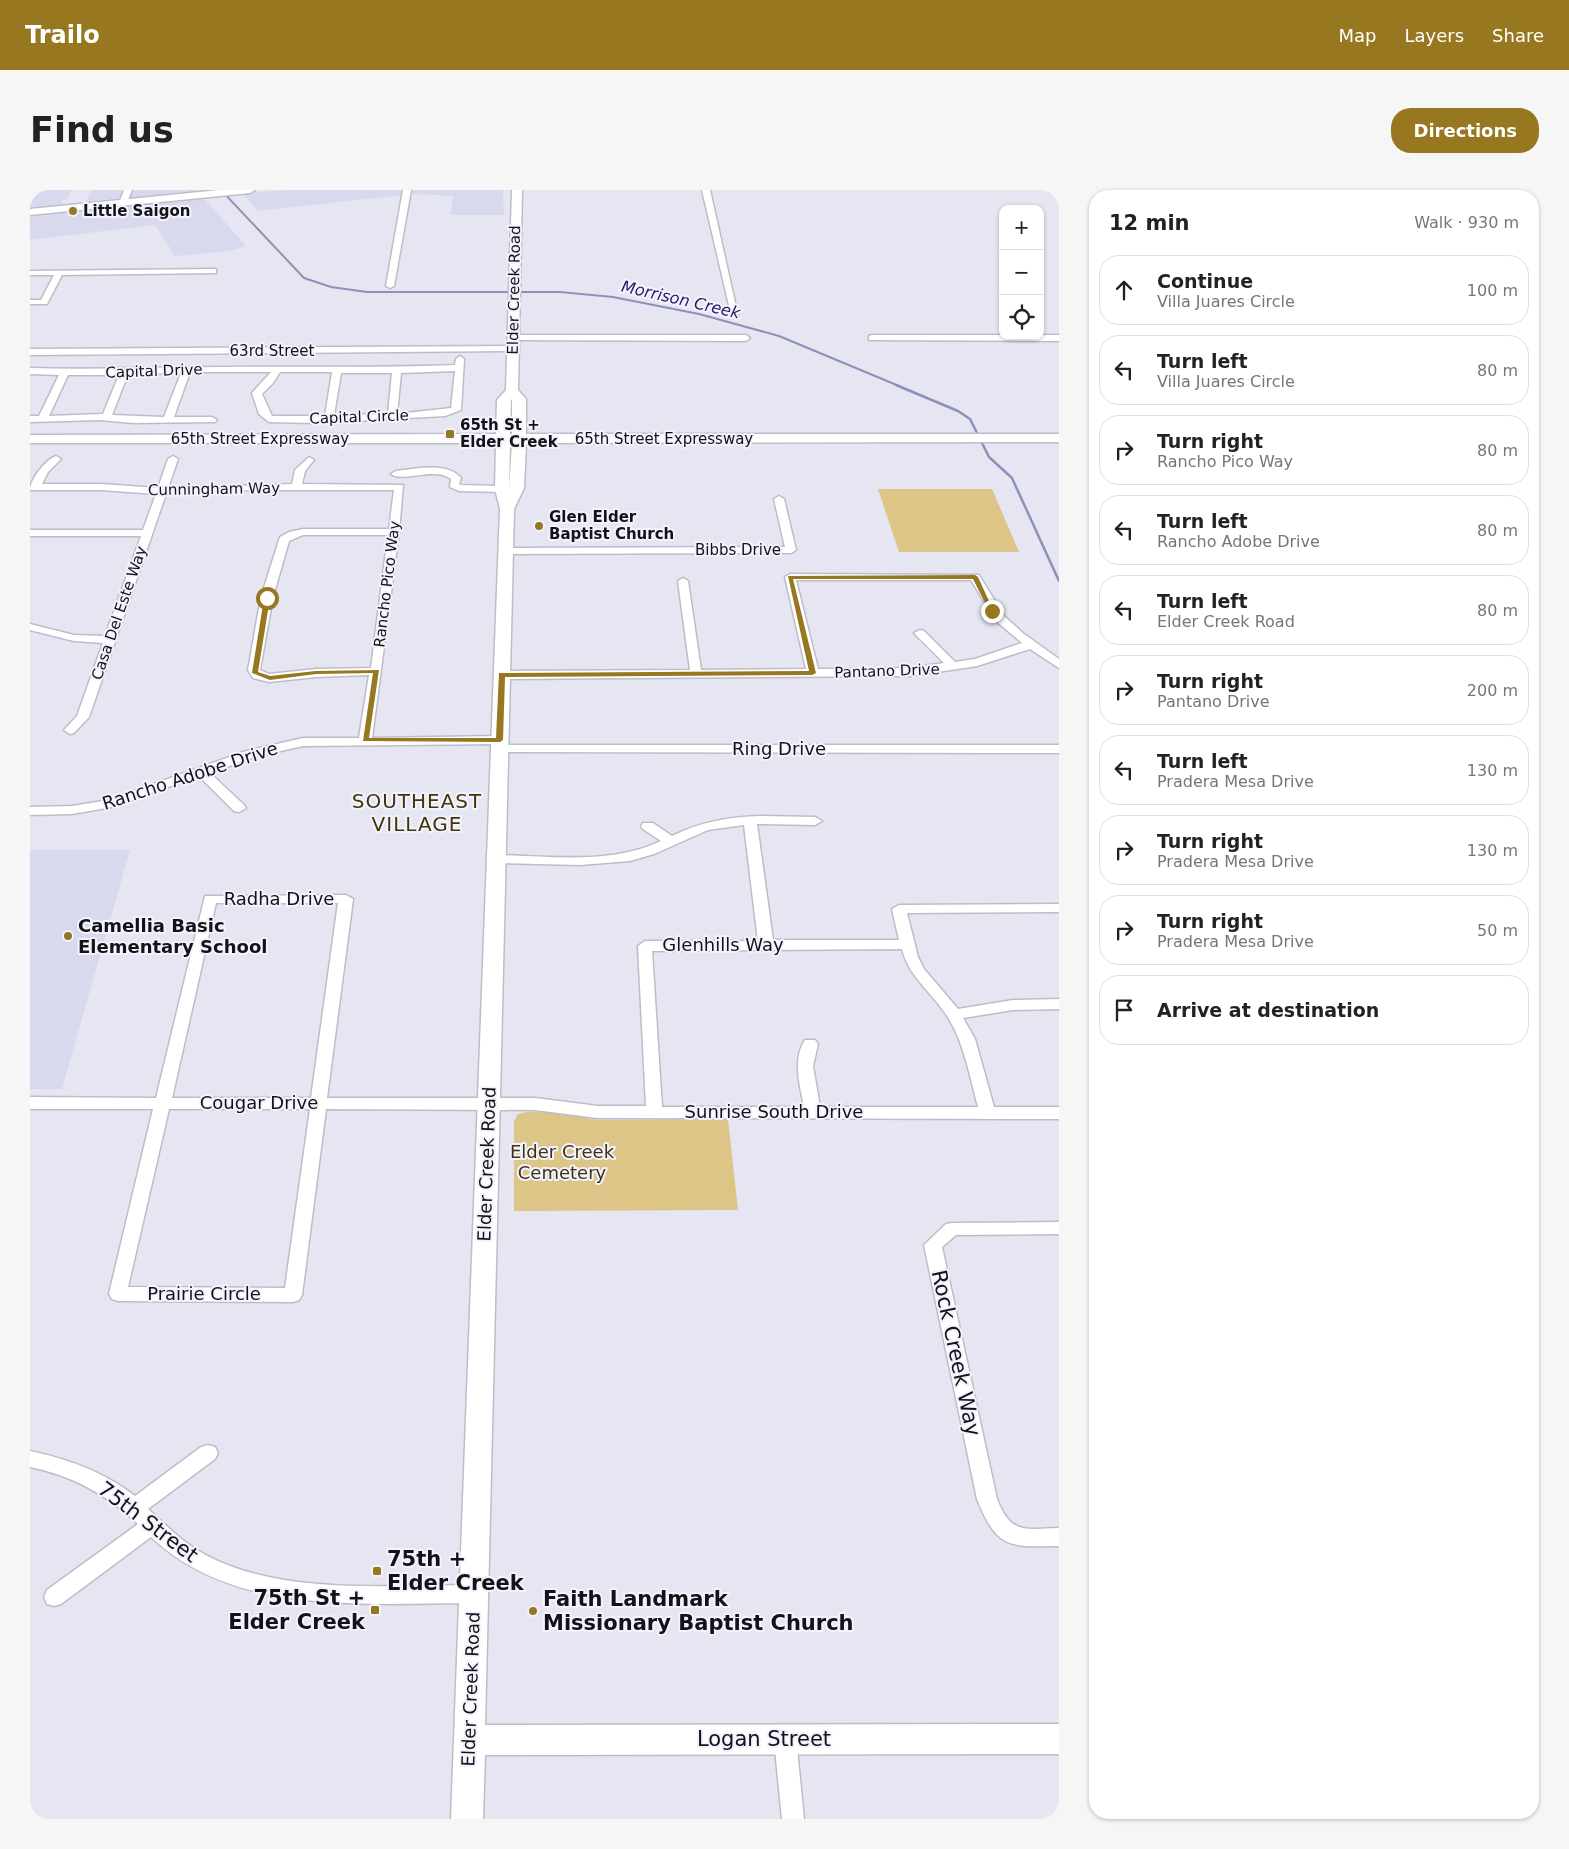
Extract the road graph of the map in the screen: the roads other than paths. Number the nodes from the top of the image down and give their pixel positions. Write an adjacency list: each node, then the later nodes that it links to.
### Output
1 (128, 190): 8 (street)
2 (222, 190): 7 (main road)
3 (250, 190): 7 (main road)
4 (406, 190): 13 (street)
5 (517, 190): 19 (main road, Elder Creek Road)
6 (706, 190): 15 (street)
7 (209, 193): 8 (main road)
8 (117, 203): 9 (main road)
9 (30, 213)
10 (213, 271): 11 (street)
11 (60, 272): 12 (street); 14 (street)
12 (30, 273)
13 (390, 286)
14 (30, 302)
15 (735, 314)
16 (746, 338): 19 (street, 63rd Street)
17 (872, 338): 18 (street)
18 (1059, 338)
19 (513, 344): 21 (street, 63rd Street); 32 (main road, Elder Creek Road)
20 (30, 352): 21 (street, 63rd Street)
21 (269, 352): 26 (street)
22 (460, 357): 23 (street, Capital Circle)
23 (459, 368): 29 (street, Capital Drive); 33 (street, Capital Circle)
24 (277, 369): 26 (street, Capital Drive); 28 (street, Capital Drive); 37 (street, Capital Circle)
25 (186, 370): 26 (street, Capital Drive); 30 (street, Capital Drive); 38 (street)
26 (264, 370)
27 (30, 371): 31 (street, Capital Drive)
28 (337, 371): 29 (street, Capital Drive); 37 (street)
29 (396, 371): 33 (street)
30 (124, 372): 31 (street, Capital Drive); 35 (street)
31 (64, 373): 34 (street)
32 (512, 390): 42 (main road, Elder Creek Road); 44 (main road, Elder Creek Road)
33 (392, 417): 37 (street, Capital Circle)
34 (43, 418): 35 (street); 36 (street)
35 (106, 418): 38 (street)
36 (30, 419)
37 (329, 419)
38 (168, 420): 39 (street)
39 (212, 420)
40 (1059, 438): 43 (main road, 65th Street Expressway)
41 (30, 440): 44 (main road, 65th Street Expressway)
42 (519, 442): 43 (main road, 65th Street Expressway); 44 (main road, 65th Street Expressway); 57 (main road, Elder Creek Road)
43 (999, 442): 45 (main road, 65th Street Expressway)
44 (503, 443): 46 (main road, 65th Street Expressway); 54 (main road, Elder Creek Road)
45 (1059, 445)
46 (30, 446)
47 (56, 459): 51 (street)
48 (173, 459): 55 (street, Casa Del Este Way)
49 (309, 460): 52 (street)
50 (396, 474): 54 (street)
51 (33, 487): 55 (street, Cunningham Way)
52 (296, 487): 53 (street, Cunningham Way); 55 (street, Cunningham Way)
53 (399, 487): 58 (street, Rancho Pico Way)
54 (502, 489): 57 (main road, Elder Creek Road)
55 (162, 491): 60 (street, Casa Del Este Way)
56 (780, 499): 61 (street, Bibbs Drive)
57 (507, 509): 61 (main road, Elder Creek Road)
58 (394, 532): 69 (street, Rancho Pico Way); 69 (street)
59 (30, 533): 60 (street)
60 (147, 533): 65 (street, Casa Del Este Way)
61 (506, 551): 72 (main road, Elder Creek Road)
62 (683, 581): 71 (street)
63 (30, 627): 65 (street)
64 (920, 633): 68 (street)
65 (110, 640): 73 (street, Casa Del Este Way)
66 (1029, 645): 67 (street); 68 (street, Pantano Drive); 70 (street)
67 (1059, 664)
68 (954, 667): 70 (street, Pantano Drive)
69 (376, 672): 74 (street, Rancho Pico Way)
70 (812, 673): 71 (street, Pantano Drive)
71 (696, 674): 72 (street, Pantano Drive)
72 (502, 675): 75 (main road, Elder Creek Road)
73 (70, 730)
74 (365, 740): 75 (street, Rancho Adobe Drive); 77 (street, Rancho Adobe Drive)
75 (500, 745): 76 (street, Ring Drive); 84 (main road, Elder Creek Road)
76 (1059, 749)
77 (201, 772): 78 (street); 79 (street, Rancho Adobe Drive)
78 (239, 808)
79 (30, 811)
80 (750, 821): 81 (street); 83 (street); 87 (street)
81 (815, 821)
82 (648, 826): 83 (street)
83 (672, 842): 84 (street)
84 (496, 859): 94 (main road, Elder Creek Road)
85 (1059, 908): 86 (street)
86 (908, 944): 87 (street, Glenhills Way); 89 (street)
87 (766, 945): 95 (street, Glenhills Way)
88 (1059, 1004): 89 (street)
89 (954, 1015): 97 (street)
90 (810, 1044): 96 (street)
91 (30, 1103): 92 (street, Cougar Drive)
92 (163, 1103): 93 (street, Cougar Drive); 93 (street, Radha Drive); 93 (street, Prairie Circle)
93 (319, 1104): 94 (street, Cougar Drive)
94 (489, 1104): 95 (street, Sunrise South Drive); 105 (main road, Elder Creek Road)
95 (654, 1112): 96 (street, Sunrise South Drive)
96 (813, 1112): 97 (street, Sunrise South Drive)
97 (986, 1112): 98 (street, Sunrise South Drive)
98 (1059, 1113)
99 (1059, 1228): 104 (street, Rock Creek Way)
100 (208, 1453): 102 (street)
101 (30, 1459): 102 (street, 75th Street)
102 (134, 1508): 103 (street, 75th Street)
103 (151, 1526): 105 (street, 75th Street); 106 (street)
104 (1059, 1537)
105 (474, 1594): 109 (main road, Elder Creek Road)
106 (54, 1597)
107 (785, 1739): 108 (main road, Logan Street); 109 (main road, Logan Street); 111 (street)
108 (1059, 1739)
109 (469, 1740): 110 (main road, Elder Creek Road)
110 (467, 1819)
111 (793, 1819)

